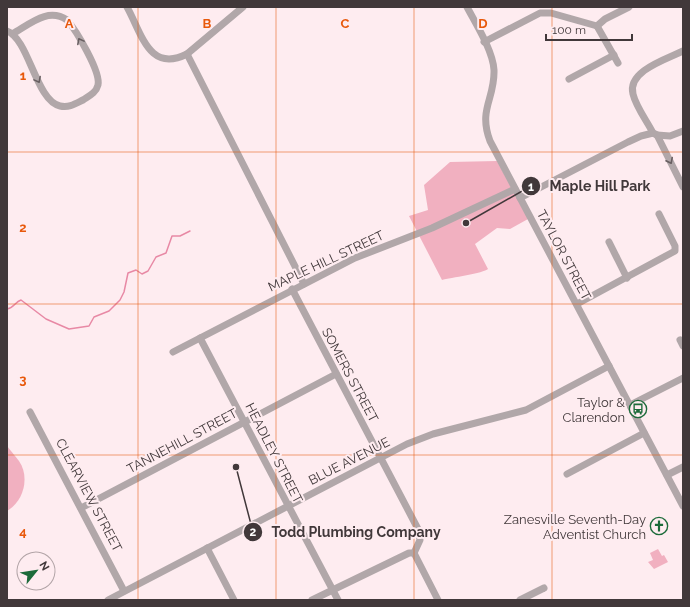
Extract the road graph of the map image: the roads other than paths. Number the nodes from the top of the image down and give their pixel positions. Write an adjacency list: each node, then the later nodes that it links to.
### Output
1 (243, 7): 9 (street)
2 (467, 7): 7 (street, TAYLOR STREET)
3 (629, 7): 5 (street)
4 (130, 8): 9 (street)
5 (598, 26): 7 (street); 10 (street)
6 (10, 33): 6 (street, one-way to 6)
7 (484, 42): 16 (street, TAYLOR STREET)
8 (683, 51): 14 (street)
9 (187, 54): 21 (street)
10 (614, 55): 11 (street); 12 (street)
11 (618, 63)
12 (569, 79)
13 (683, 131): 14 (street)
14 (655, 134): 15 (street, one-way to 15); 17 (street)
15 (683, 187)
16 (515, 188): 17 (street, TAYLOR STREET); 21 (street, MAPLE HILL STREET)
17 (520, 198): 23 (street, TAYLOR STREET)
18 (659, 214): 20 (street)
19 (609, 242): 20 (street)
20 (627, 278): 23 (street)
21 (304, 284): 22 (street, MAPLE HILL STREET)
22 (292, 289): 24 (street, MAPLE HILL STREET); 27 (street, SOMERS STREET)
23 (577, 304): 26 (street, TAYLOR STREET)
24 (200, 338): 25 (street, MAPLE HILL STREET); 31 (street, HEADLEY STREET)
25 (174, 352)
26 (609, 366): 29 (street, TAYLOR STREET); 33 (street, BLUE AVENUE)
27 (336, 374): 31 (street, TANNEHILL STREET); 33 (street, SOMERS STREET)
28 (683, 378): 29 (street)
29 (630, 405): 32 (street, TAYLOR STREET)
30 (30, 412): 39 (street, CLEARVIEW STREET)
31 (244, 422): 37 (street, HEADLEY STREET); 39 (street, TANNEHILL STREET)
32 (644, 433): 35 (street); 36 (street, TAYLOR STREET)
33 (380, 458): 37 (street, BLUE AVENUE); 41 (street, SOMERS STREET)
34 (683, 467): 36 (street)
35 (567, 474)
36 (667, 475): 38 (street, TAYLOR STREET)
37 (288, 506): 40 (street, BLUE AVENUE); 43 (street, HEADLEY STREET)
38 (683, 506)
39 (81, 508): 44 (street, CLEARVIEW STREET)
40 (207, 548): 44 (street, BLUE AVENUE); 46 (street)
41 (414, 553): 43 (street); 49 (street)
42 (544, 588): 50 (street)
43 (332, 590): 47 (street); 48 (street, HEADLEY STREET)
44 (124, 591): 45 (street, BLUE AVENUE)
45 (108, 600)
46 (234, 600)
47 (312, 600)
48 (338, 600)
49 (438, 600)
50 (520, 600)

